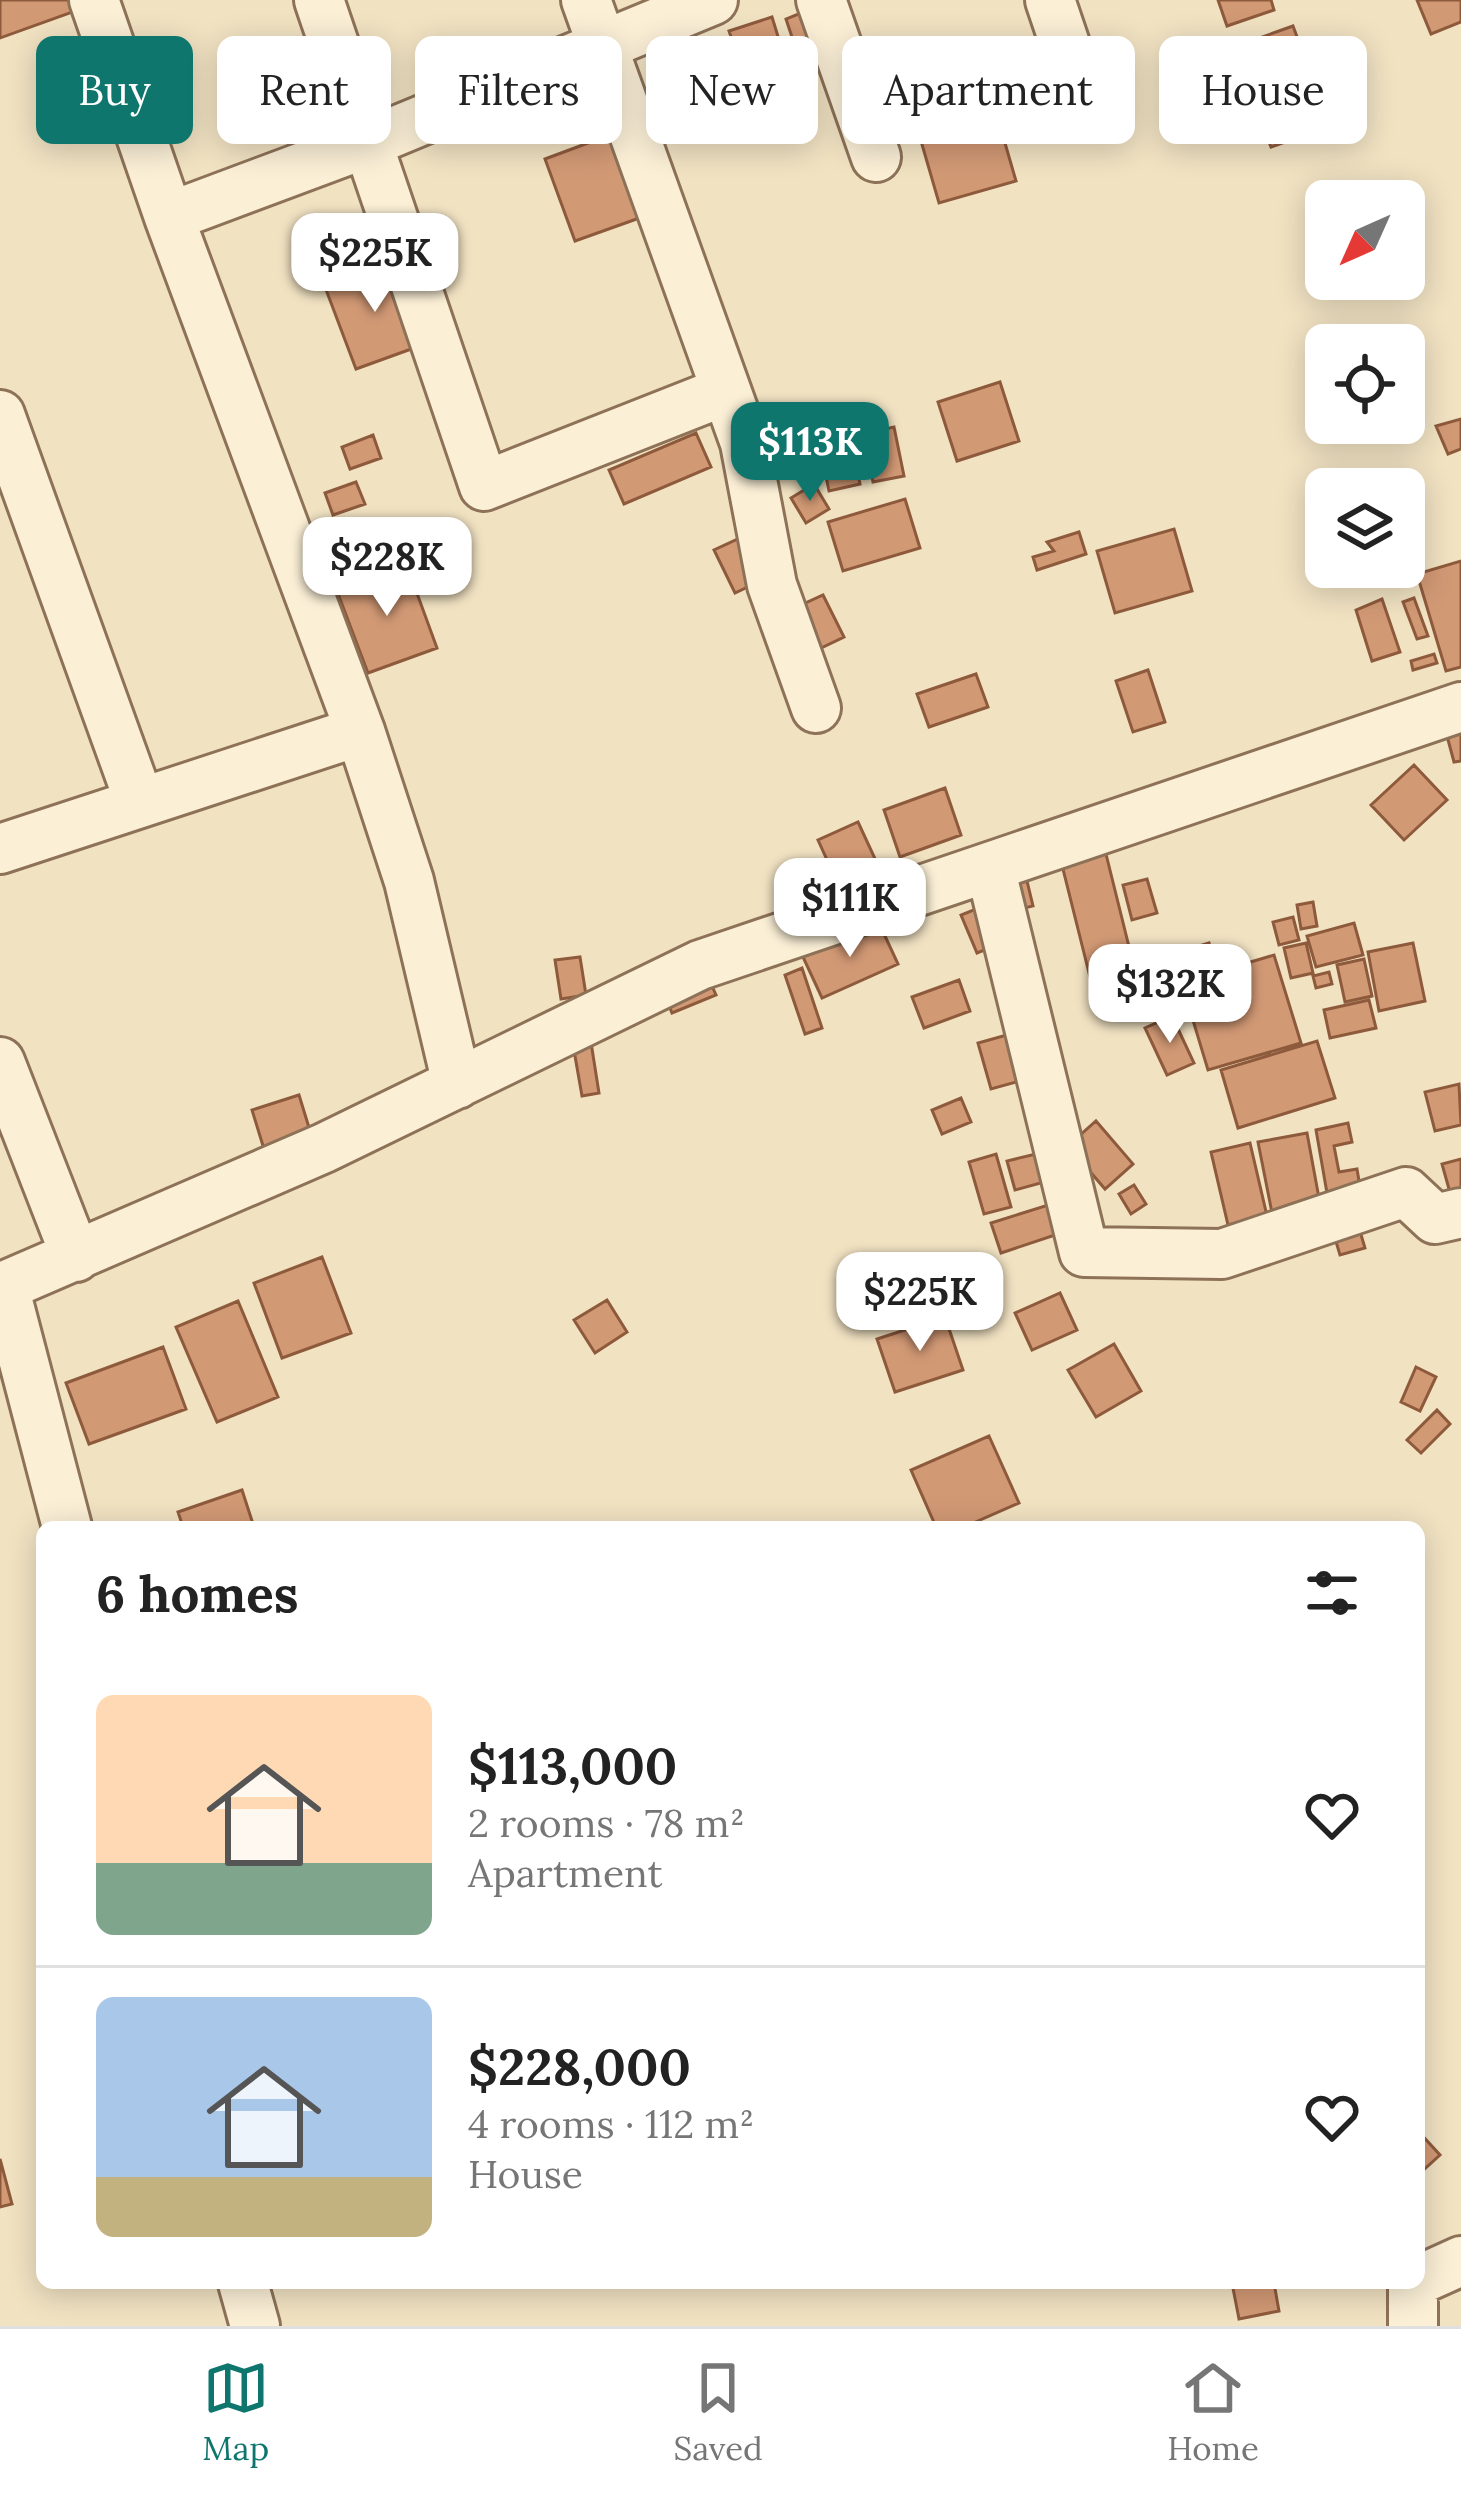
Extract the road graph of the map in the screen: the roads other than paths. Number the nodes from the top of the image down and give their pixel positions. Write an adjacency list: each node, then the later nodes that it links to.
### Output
1 (94, 0): 15 (street)
2 (319, 0): 7 (street)
3 (586, 0): 8 (street)
4 (712, 0): 10 (street)
5 (821, 0): 14 (street)
6 (1050, 0): 9 (street)
7 (331, 36)
8 (599, 36)
9 (1062, 36)
10 (622, 38)
11 (622, 102): 16 (street)
12 (365, 144): 15 (street)
13 (368, 144): 16 (street)
14 (876, 158)
15 (169, 217): 20 (street)
16 (725, 391): 19 (street)
17 (0, 415): 21 (street)
18 (1461, 707): 23 (street)
19 (816, 708)
20 (360, 731): 21 (street); 25 (street)
21 (140, 803): 22 (street)
22 (0, 849)
23 (990, 868): 25 (street); 26 (street)
24 (0, 1062): 27 (street)
25 (457, 1084): 27 (street)
26 (1461, 1213)
27 (76, 1257): 28 (street)
28 (2, 1287): 29 (street)
29 (65, 1521)
30 (1461, 2261): 31 (street)
31 (1425, 2278)
32 (244, 2289): 34 (street)
33 (1416, 2289): 35 (street)
34 (255, 2326)
35 (1413, 2326)

